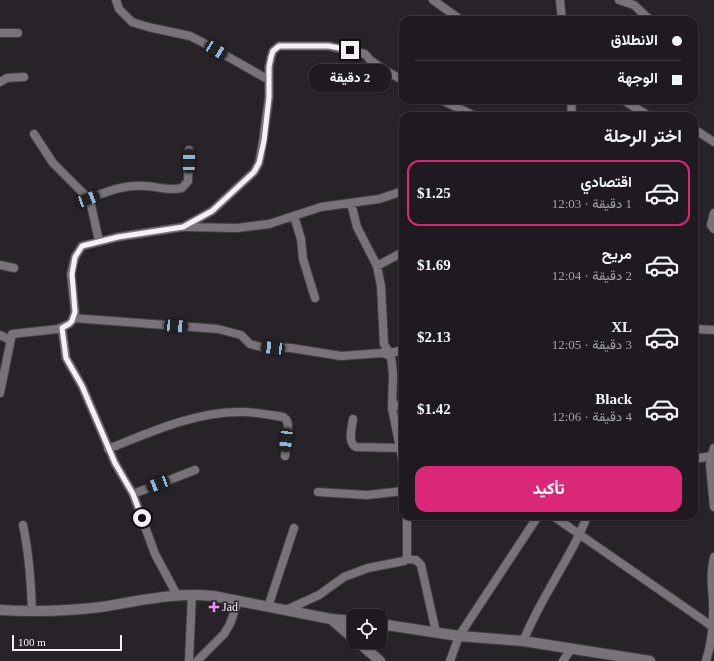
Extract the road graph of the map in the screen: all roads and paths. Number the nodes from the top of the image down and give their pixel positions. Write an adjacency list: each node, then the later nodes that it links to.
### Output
1 (116, 0): 12 (street)
2 (433, 0): 5 (street)
3 (560, 0): 6 (street)
4 (619, 0): 7 (street)
5 (455, 16)
6 (562, 16)
7 (646, 16)
8 (0, 33): 9 (street)
9 (18, 33)
10 (24, 76): 13 (street)
11 (399, 78): 12 (street)
12 (269, 80): 27 (street)
13 (0, 82)
14 (450, 104): 16 (street)
15 (630, 104): 17 (street)
16 (466, 112)
17 (642, 112)
18 (698, 132): 20 (street)
19 (34, 134): 23 (street)
20 (714, 142)
21 (189, 150): 23 (street)
22 (399, 192): 24 (street)
23 (88, 199): 29 (street)
24 (351, 203): 26 (street); 32 (street)
25 (714, 213): 28 (street)
26 (294, 216): 27 (street); 34 (street)
27 (183, 227): 29 (street)
28 (714, 229)
29 (99, 242): 35 (street)
30 (399, 254): 32 (street)
31 (0, 265): 33 (street)
32 (377, 266): 42 (street)
33 (14, 268)
34 (314, 298)
35 (73, 318): 36 (street); 42 (street)
36 (62, 328): 40 (street); 50 (street)
37 (698, 328): 38 (street)
38 (714, 330)
39 (0, 336): 40 (street)
40 (10, 340): 43 (street)
41 (399, 352): 42 (street)
42 (391, 355): 45 (street)
43 (0, 393)
44 (399, 405): 45 (street)
45 (392, 408): 47 (street)
46 (353, 419): 48 (street)
47 (399, 443)
48 (399, 448)
49 (714, 448): 52 (street)
50 (108, 450): 51 (street); 57 (street)
51 (285, 456)
52 (712, 456): 53 (street); 58 (street)
53 (698, 458)
54 (195, 470): 57 (street)
55 (399, 491): 56 (street)
56 (318, 492)
57 (133, 494): 69 (street)
58 (714, 507)
59 (407, 520): 67 (street)
60 (535, 520): 81 (street)
61 (559, 520): 65 (street)
62 (585, 520): 65 (street)
63 (23, 525): 73 (street)
64 (294, 528): 71 (street)
65 (580, 534): 78 (street); 82 (street)
66 (714, 557): 78 (street)
67 (406, 559): 74 (street); 79 (street)
68 (192, 594): 69 (street); 70 (street); 85 (street)
69 (177, 595): 73 (street)
70 (238, 601): 71 (street); 86 (street)
71 (268, 607): 74 (street)
72 (0, 610): 73 (street)
73 (32, 610)
74 (286, 610): 75 (street)
75 (331, 619): 76 (street); 80 (street)
76 (347, 620)
77 (387, 625): 79 (street)
78 (713, 627): 91 (street)
79 (436, 632): 81 (street)
80 (347, 633)
81 (459, 636): 82 (street); 88 (street)
82 (523, 641): 84 (street)
83 (366, 649): 87 (street)
84 (571, 649): 89 (street); 90 (street)
85 (189, 661)
86 (197, 661)
87 (380, 661)
88 (450, 661)
89 (563, 661)
90 (650, 661)
91 (706, 661)

